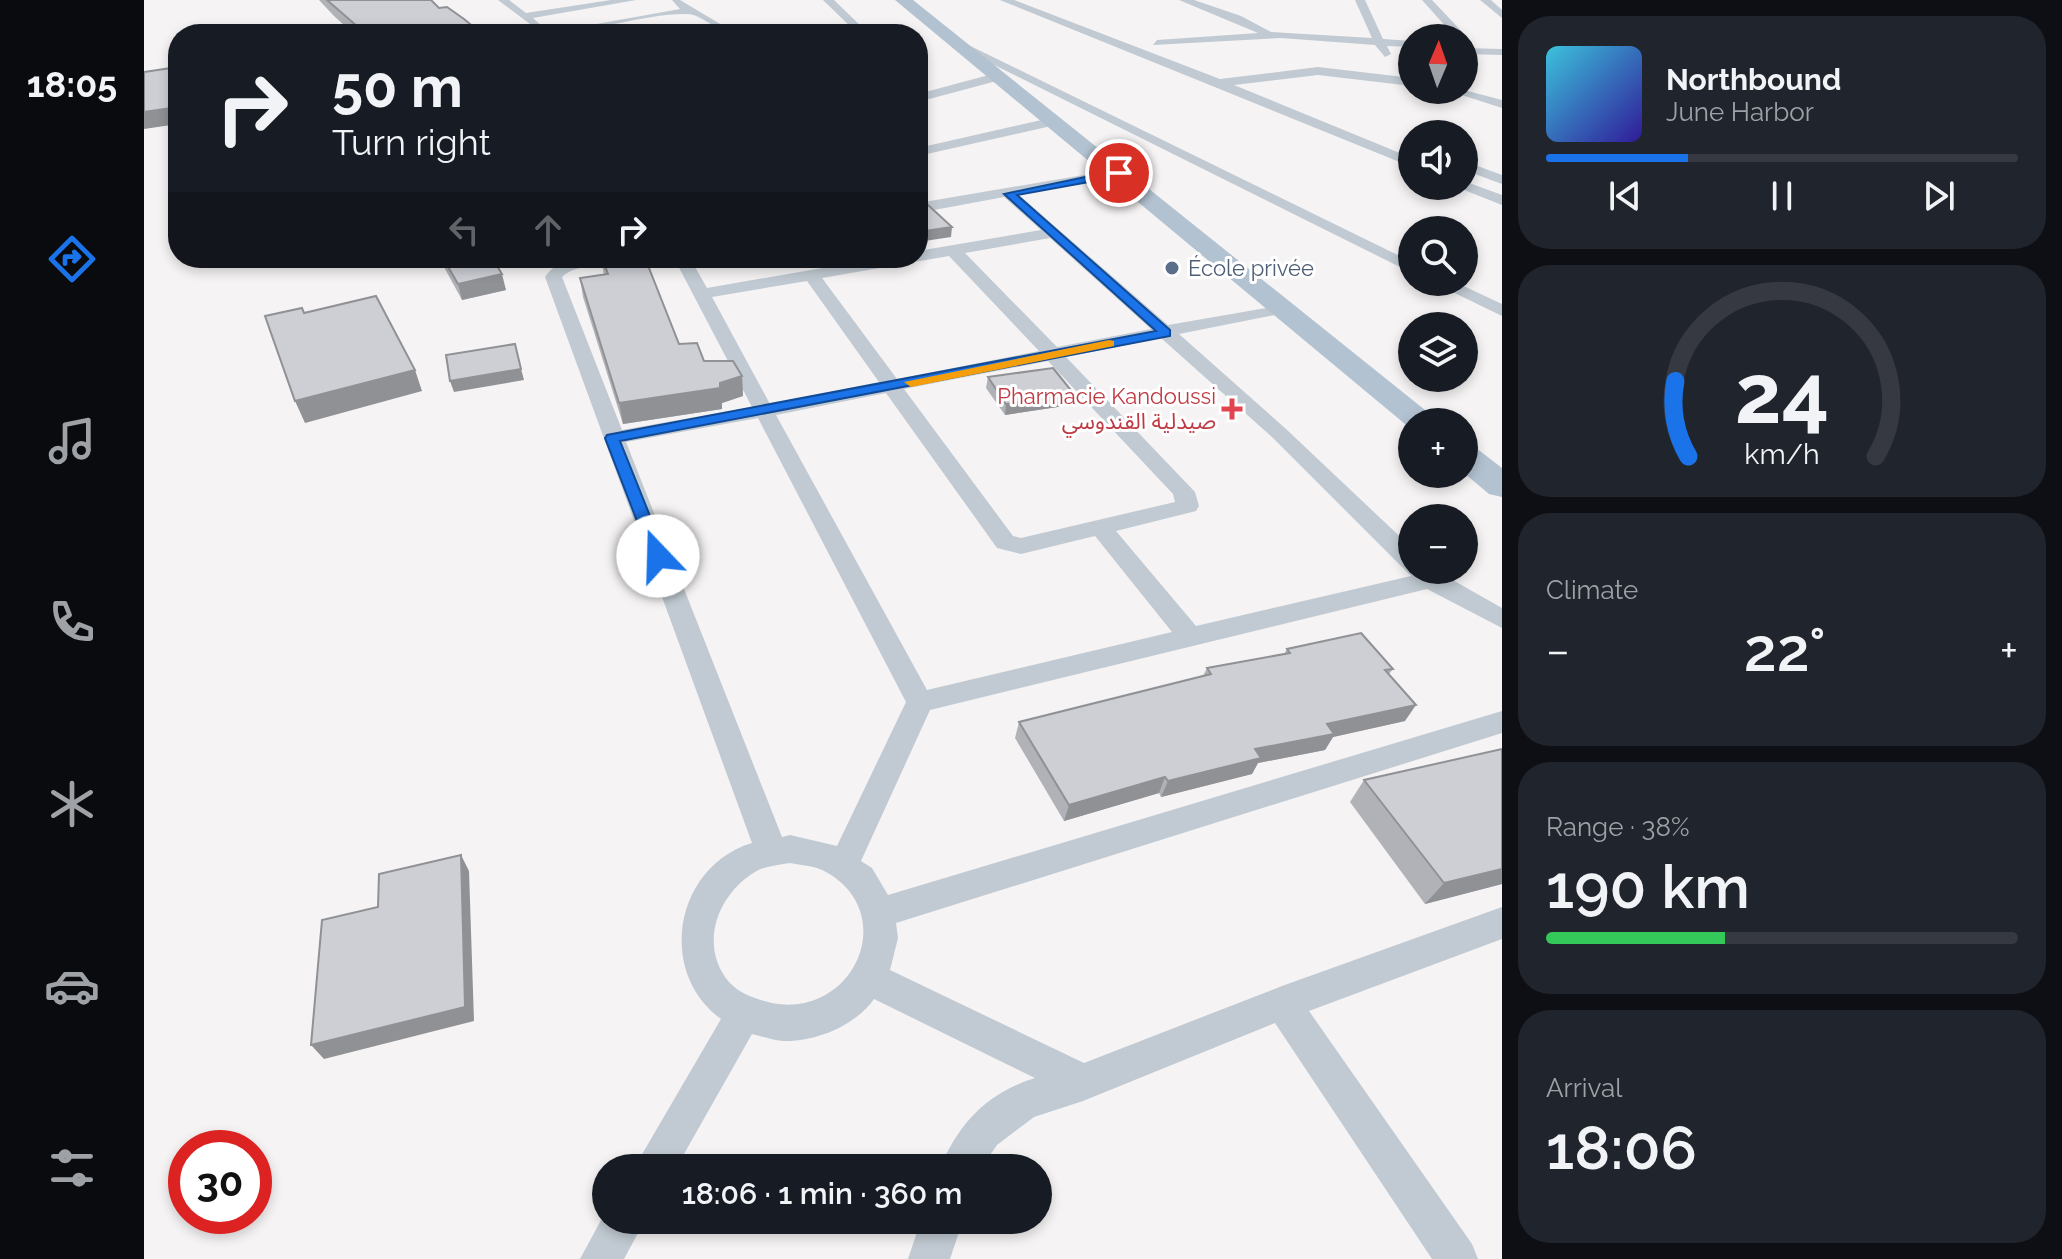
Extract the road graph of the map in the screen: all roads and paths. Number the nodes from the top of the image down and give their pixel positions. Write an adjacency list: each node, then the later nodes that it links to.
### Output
1 (503, 0): 15 (street)
2 (631, 0): 15 (street)
3 (673, 0): 13 (street)
4 (828, 0): 20 (street)
5 (903, 0): 24 (main road)
6 (1005, 0): 32 (street)
7 (1039, 0): 26 (street)
8 (1184, 0): 16 (street)
9 (1360, 0): 23 (street)
10 (1427, 0): 21 (street)
11 (1485, 0): 14 (street)
12 (1248, 9): 16 (street)
13 (691, 10): 18 (street); 19 (street)
14 (1502, 15)
15 (524, 16): 17 (street)
16 (1245, 22): 22 (street)
17 (534, 24)
18 (606, 24)
19 (715, 24)
20 (853, 24)
21 (1449, 24)
22 (1270, 35): 23 (street); 26 (street)
23 (1378, 40): 25 (street); 31 (street)
24 (956, 42): 29 (main road); 50 (street)
25 (1398, 42)
26 (1157, 43): 30 (street)
27 (1478, 51): 28 (street)
28 (1502, 52)
29 (1000, 76): 34 (street); 37 (main road)
30 (1247, 79): 31 (street); 32 (street); 33 (street)
31 (1396, 79)
32 (1220, 83): 39 (street)
33 (1275, 89)
34 (928, 96)
35 (1478, 97): 36 (street)
36 (1502, 104)
37 (1055, 121): 38 (street); 41 (main road)
38 (928, 150)
39 (1398, 157)
40 (1478, 171): 42 (street)
41 (1119, 173): 44 (street); 57 (main road)
42 (1502, 180)
43 (1478, 191): 45 (street)
44 (1009, 194): 46 (street); 47 (street)
45 (1502, 200)
46 (928, 206)
47 (1054, 233): 48 (street); 59 (street)
48 (953, 250): 49 (street); 60 (street)
49 (928, 254)
50 (1398, 261)
51 (562, 268): 64 (street)
52 (687, 268): 55 (street)
53 (851, 268): 54 (street)
54 (811, 275): 55 (street); 61 (street)
55 (701, 294): 63 (street)
56 (1470, 296): 58 (street)
57 (1284, 308): 59 (street); 62 (main road)
58 (1502, 311)
59 (1165, 333): 60 (street); 68 (street)
60 (1052, 354): 61 (street); 67 (street)
61 (894, 386): 63 (street); 67 (street)
62 (1406, 408)
63 (765, 411): 64 (street); 73 (street)
64 (612, 438): 75 (street)
65 (1478, 466): 66 (main road)
66 (1502, 486)
67 (1101, 528): 72 (street)
68 (1398, 549)
69 (1398, 578): 72 (street)
70 (1443, 584): 71 (street)
71 (1502, 619)
72 (1191, 638): 73 (street)
73 (920, 702): 76 (street)
74 (1502, 722): 77 (street)
75 (771, 850): 76 (street); 81 (street)
76 (844, 864): 77 (street)
77 (880, 913): 79 (street)
78 (1502, 923): 80 (street)
79 (869, 978): 81 (street); 82 (street)
80 (1282, 1003): 82 (street); 89 (street)
81 (744, 1014): 83 (street)
82 (1083, 1082): 84 (street)
83 (662, 1154)
84 (967, 1154)
85 (616, 1234): 87 (street)
86 (937, 1234): 88 (street)
87 (601, 1259)
88 (929, 1259)
89 (1457, 1259)

